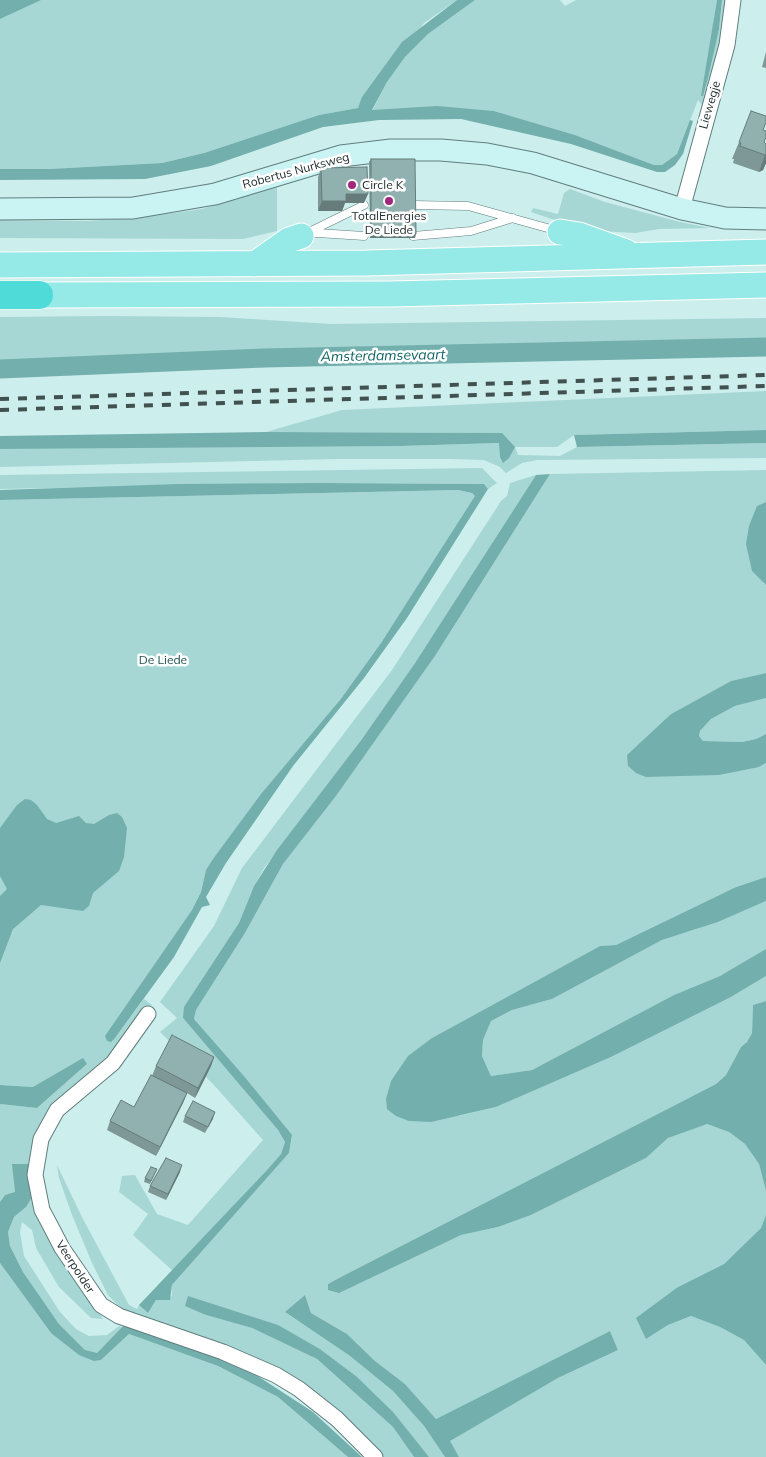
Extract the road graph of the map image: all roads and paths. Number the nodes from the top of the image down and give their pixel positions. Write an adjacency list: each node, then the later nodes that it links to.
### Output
1 (733, 0): 5 (street, Liewegje)
2 (364, 205): 9 (lane)
3 (413, 205): 6 (lane)
4 (0, 209): 5 (main road, Robertus Nurksweg)
5 (682, 209): 7 (main road, Robertus Nurksweg)
6 (513, 218): 8 (lane); 11 (lane)
7 (766, 220)
8 (560, 232): 13 (main road)
9 (302, 236): 10 (lane); 14 (main road)
10 (364, 236)
11 (413, 236)
12 (766, 252): 13 (main road)
13 (637, 256): 14 (main road)
14 (255, 264): 15 (main road)
15 (0, 265)
16 (766, 285): 17 (main road)
17 (736, 286): 18 (main road); 20 (main road)
18 (766, 293)
19 (0, 295): 20 (highway)
20 (39, 295)
21 (148, 1014): 22 (street, Veerpolder)
22 (375, 1457)

